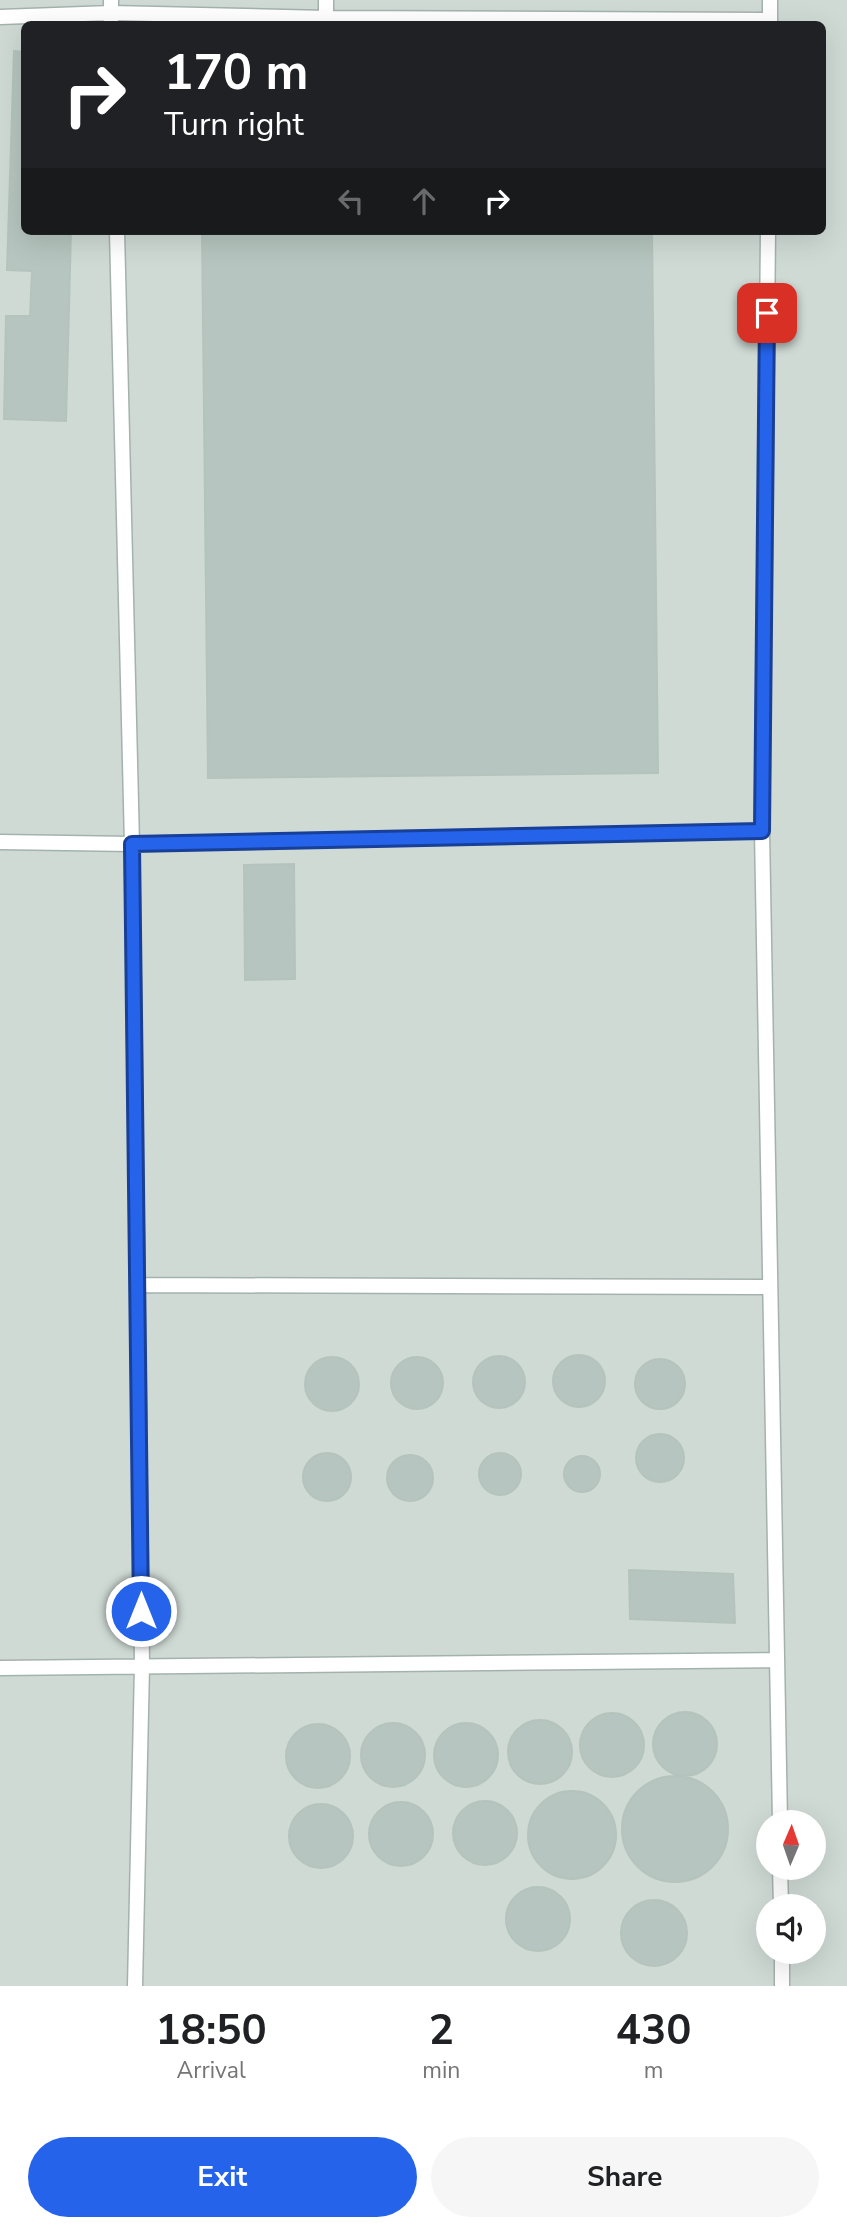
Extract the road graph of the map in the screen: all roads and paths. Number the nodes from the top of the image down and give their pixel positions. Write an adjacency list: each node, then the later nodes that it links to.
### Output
1 (326, 0): 5 (lane)
2 (770, 0): 7 (lane)
3 (111, 13): 4 (lane); 5 (lane)
4 (0, 17)
5 (326, 18): 6 (lane)
6 (659, 21)
7 (770, 21)
8 (117, 235): 12 (lane)
9 (768, 235): 10 (lane)
10 (762, 831): 12 (lane); 14 (lane)
11 (0, 842): 12 (lane)
12 (132, 844): 13 (lane)
13 (137, 1284): 14 (lane); 16 (lane)
14 (770, 1287): 15 (lane)
15 (777, 1660): 16 (lane); 18 (lane)
16 (142, 1666): 17 (lane); 20 (lane)
17 (0, 1668)
18 (780, 1810)
19 (782, 1964): 21 (lane)
20 (135, 1986)
21 (782, 1986)

